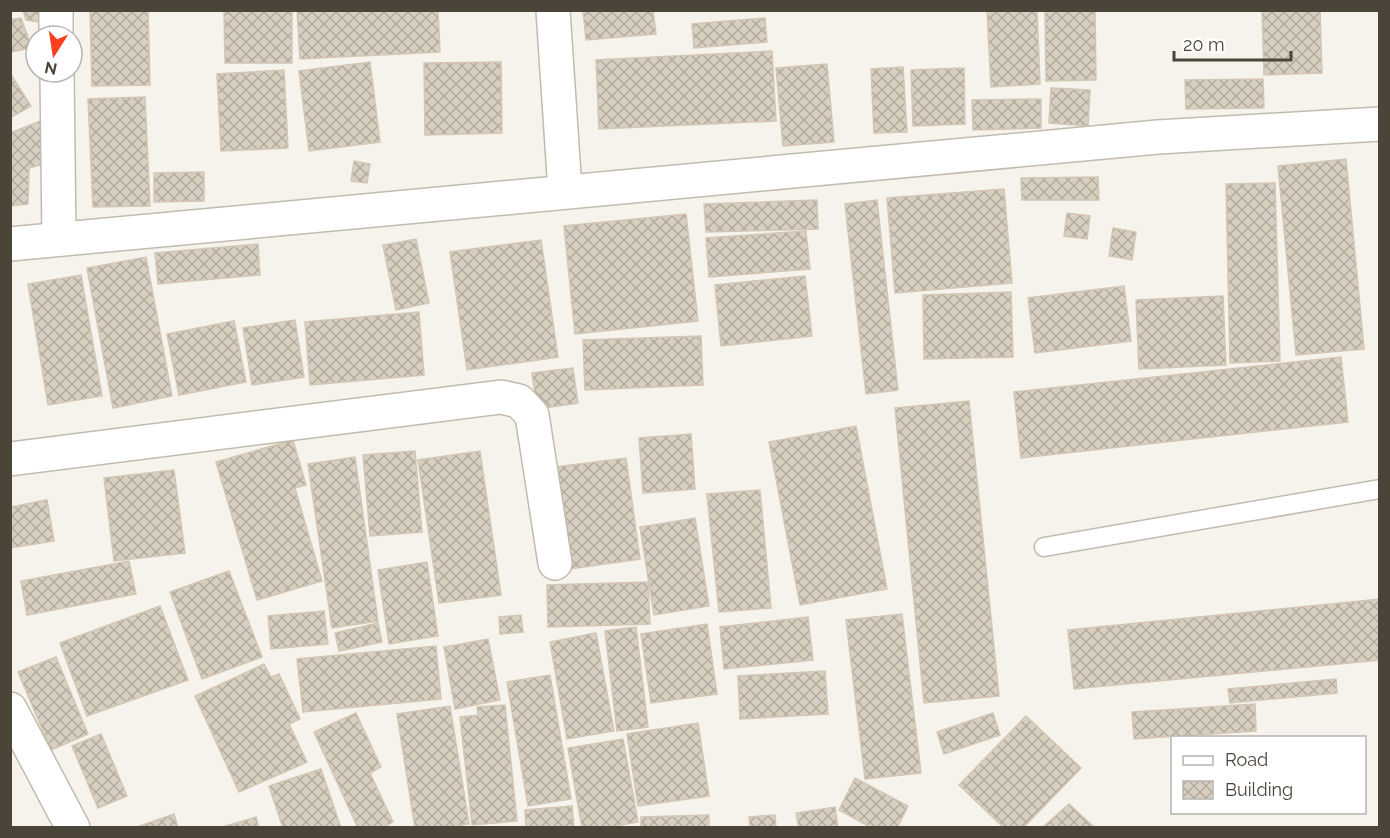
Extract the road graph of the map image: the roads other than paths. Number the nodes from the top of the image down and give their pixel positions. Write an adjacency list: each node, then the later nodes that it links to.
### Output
1 (553, 10): 4 (street)
2 (57, 84): 5 (street)
3 (1380, 124): 4 (street)
4 (565, 191): 5 (street)
5 (58, 238): 6 (street)
6 (10, 244)
7 (10, 459): 10 (street)
8 (1380, 489): 9 (lane)
9 (1044, 547)
10 (555, 563)
11 (10, 709): 12 (street)
12 (74, 828)

